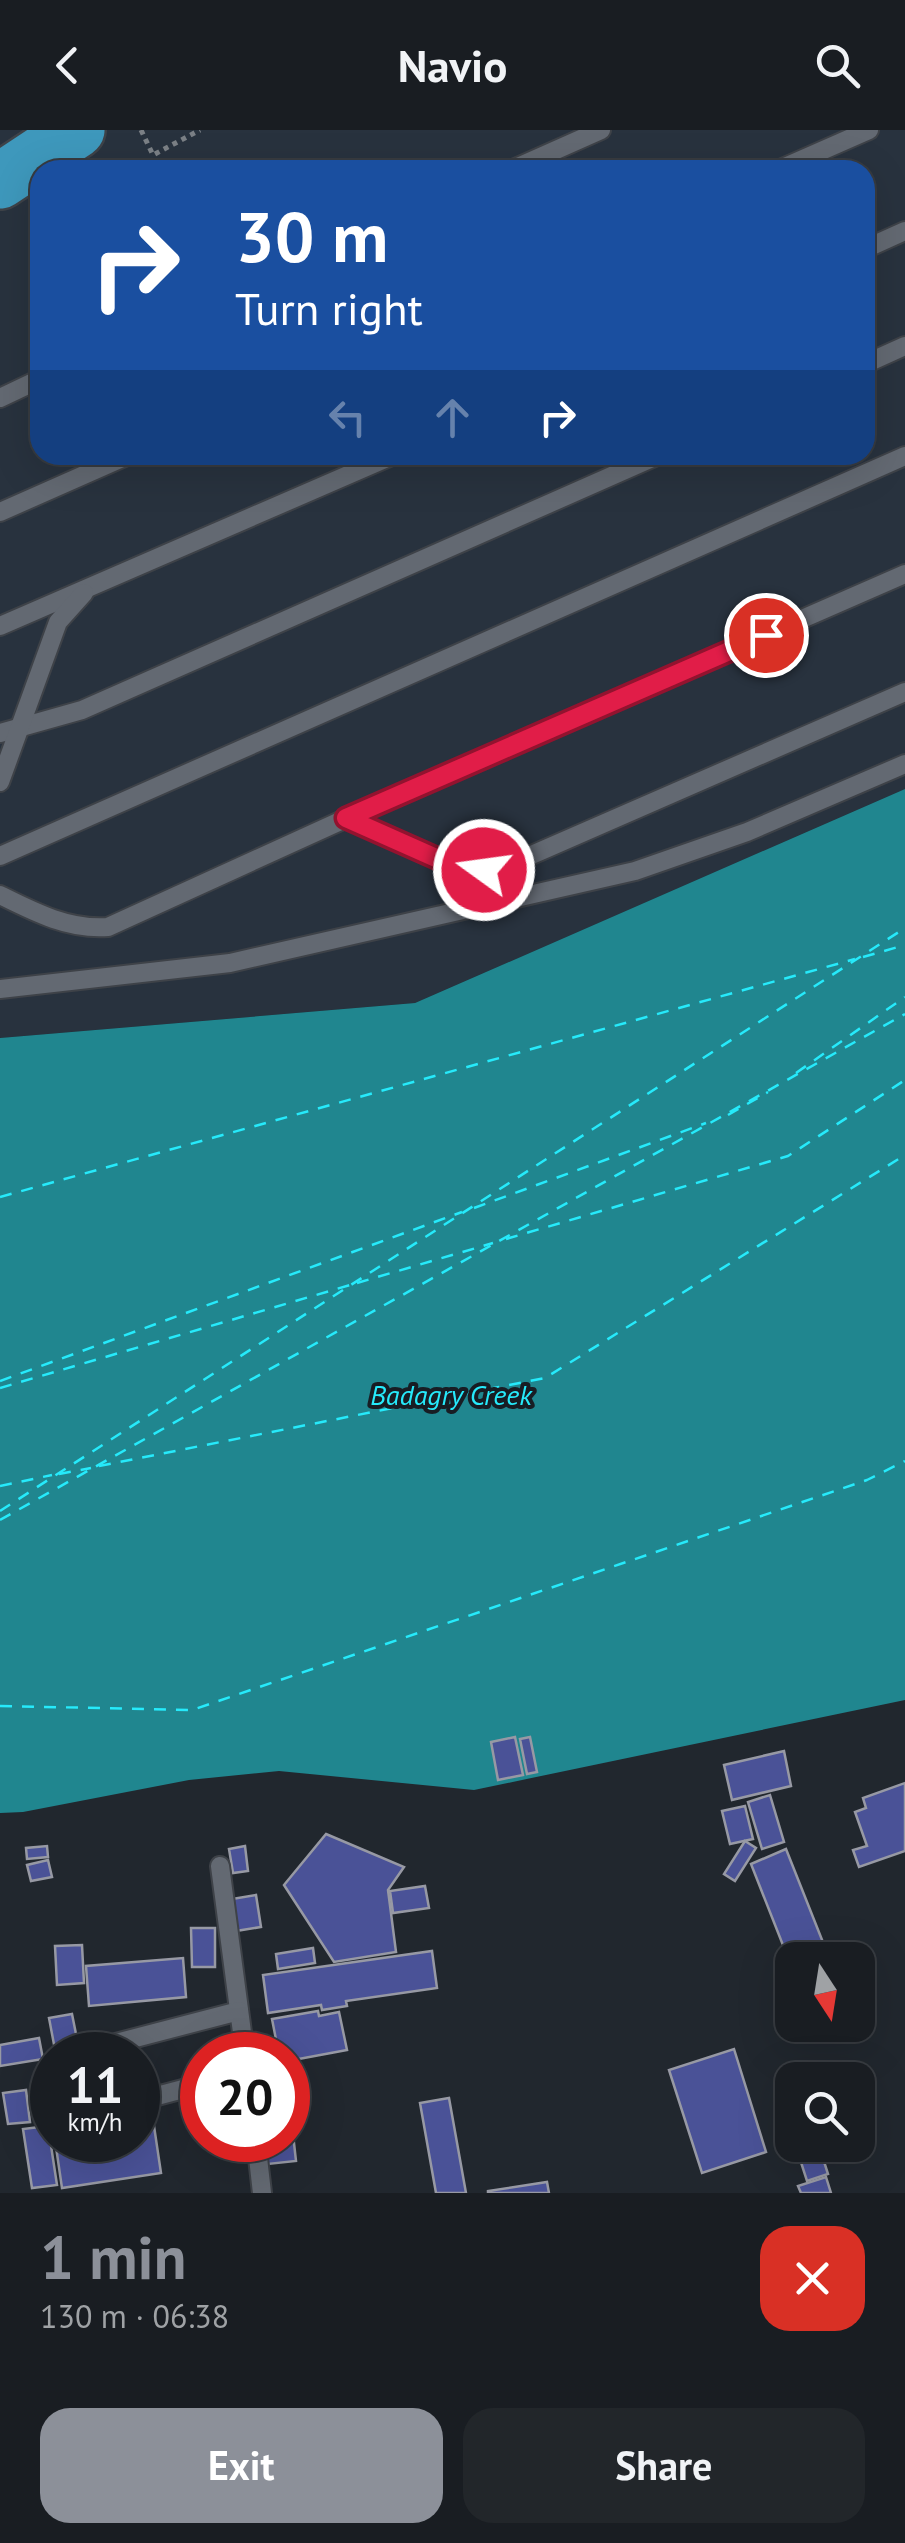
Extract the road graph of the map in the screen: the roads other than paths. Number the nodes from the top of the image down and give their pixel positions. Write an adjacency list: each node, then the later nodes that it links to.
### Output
1 (77, 130): 4 (highway)
2 (601, 130): 5 (lane)
3 (869, 130): 6 (lane)
4 (32, 160)
5 (534, 160)
6 (801, 160)
7 (30, 161): 8 (highway)
8 (0, 181)
9 (905, 231): 10 (lane)
10 (875, 244)
11 (905, 346): 12 (lane)
12 (875, 360)
13 (30, 384): 14 (lane)
14 (0, 398)
15 (905, 456): 29 (lane)
16 (106, 465): 19 (lane)
17 (371, 465): 21 (lane)
18 (635, 465): 24 (lane)
19 (0, 512)
20 (905, 574): 28 (lane)
21 (90, 587): 22 (lane); 24 (lane)
22 (0, 626)
23 (905, 692): 28 (lane)
24 (20, 729): 25 (lane); 27 (lane)
25 (0, 733)
26 (905, 764): 31 (lane)
27 (0, 782)
28 (346, 818): 30 (lane)
29 (0, 856)
30 (0, 895)
31 (0, 989)
32 (220, 1866): 33 (lane)
33 (239, 2011): 34 (lane); 35 (lane)
34 (158, 2032)
35 (242, 2032)
36 (258, 2162): 37 (lane)
37 (262, 2193)

